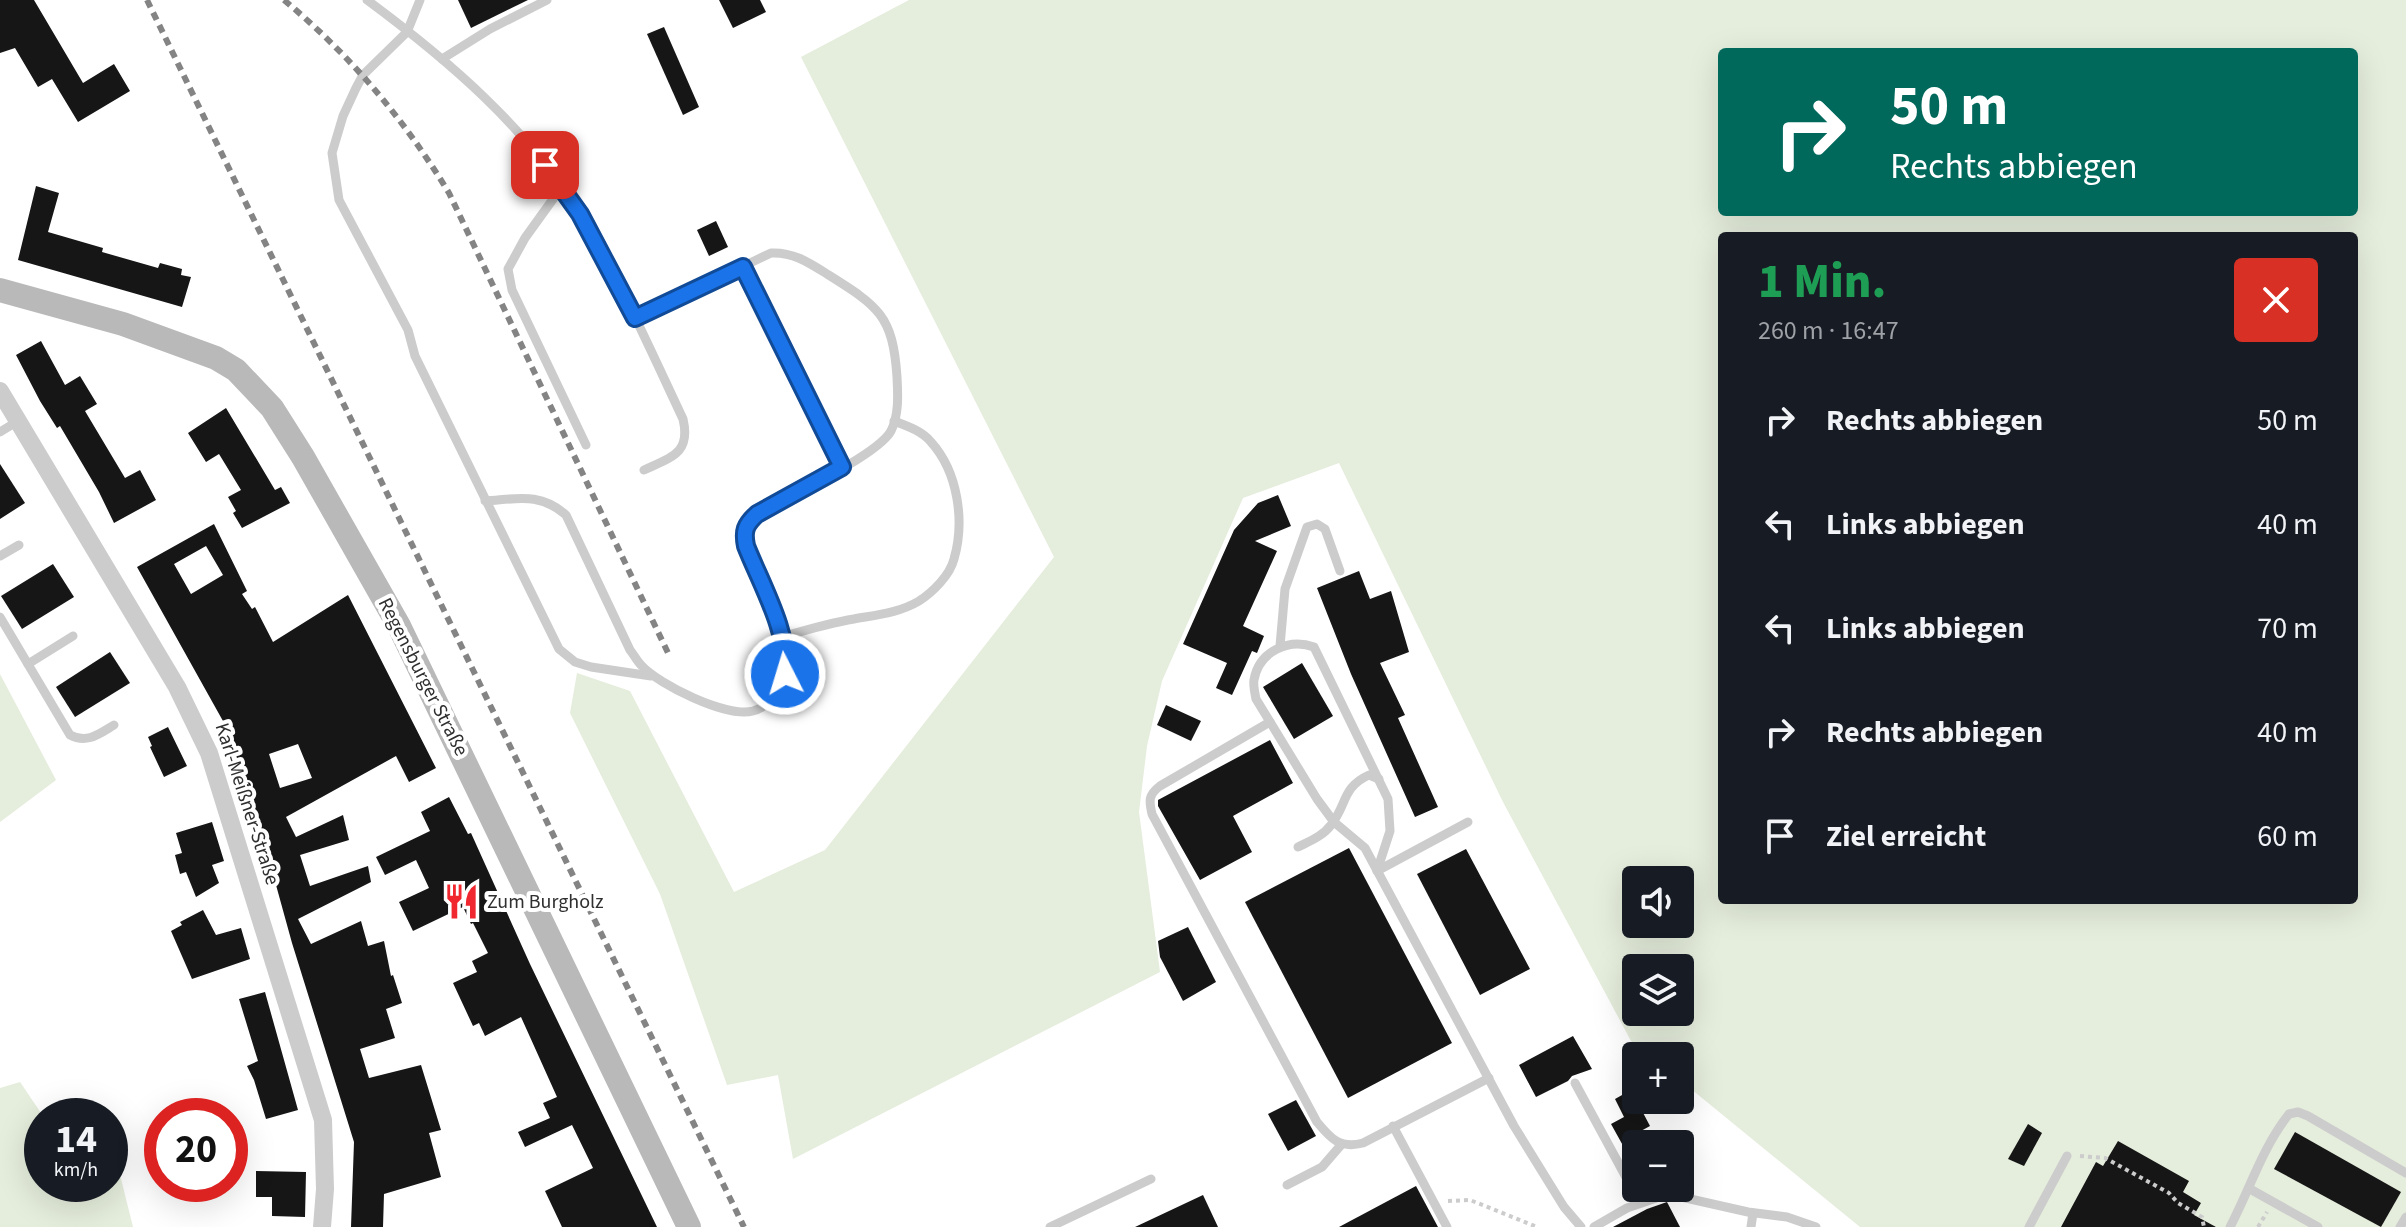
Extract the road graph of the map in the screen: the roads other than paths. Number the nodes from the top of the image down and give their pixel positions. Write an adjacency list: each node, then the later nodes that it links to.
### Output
1 (367, 0): 4 (lane)
2 (420, 0): 4 (lane)
3 (547, 0): 5 (lane)
4 (407, 32): 5 (lane); 17 (lane)
5 (442, 59): 6 (lane)
6 (561, 188): 9 (lane); 14 (lane)
7 (743, 267): 9 (lane); 12 (lane); 15 (lane)
8 (0, 290): 47 (main road, Regensburger Straße)
9 (635, 318): 16 (lane)
10 (0, 391): 11 (street, Karl-Meißner-Straße)
11 (18, 421): 13 (lane); 46 (street, Karl-Meißner-Straße)
12 (894, 421): 15 (lane); 23 (lane)
13 (0, 432)
14 (586, 445)
15 (842, 467): 23 (lane)
16 (644, 470)
17 (485, 501): 26 (lane); 26 (lane)
18 (19, 545): 19 (lane)
19 (0, 556)
20 (1340, 571): 24 (lane)
21 (0, 617): 25 (lane)
22 (73, 636): 25 (lane)
23 (782, 637): 26 (lane)
24 (1280, 646): 27 (lane); 29 (lane)
25 (28, 664): 28 (lane)
26 (654, 676)
27 (1270, 722): 30 (lane); 37 (lane)
28 (114, 725)
29 (1379, 779): 30 (lane); 33 (lane)
30 (1334, 822): 32 (lane); 33 (lane)
31 (1468, 822): 33 (lane)
32 (1298, 847)
33 (1377, 871): 34 (lane)
34 (1489, 1078): 36 (lane); 50 (lane)
35 (1575, 1083): 43 (lane)
36 (1393, 1126): 37 (lane); 49 (lane)
37 (1341, 1145): 41 (lane)
38 (2067, 1156): 54 (lane)
39 (2406, 1173): 42 (lane)
40 (1151, 1179): 48 (lane)
41 (1287, 1185)
42 (2250, 1189): 55 (lane); 56 (lane)
43 (1640, 1203): 44 (lane); 51 (lane)
44 (1753, 1213): 52 (lane); 53 (lane)
45 (2406, 1217): 57 (lane)
46 (322, 1227)
47 (689, 1227)
48 (1050, 1227)
49 (1447, 1227)
50 (1581, 1227)
51 (1594, 1227)
52 (1751, 1227)
53 (1816, 1227)
54 (2029, 1227)
55 (2230, 1227)
56 (2318, 1227)
57 (2400, 1227)

